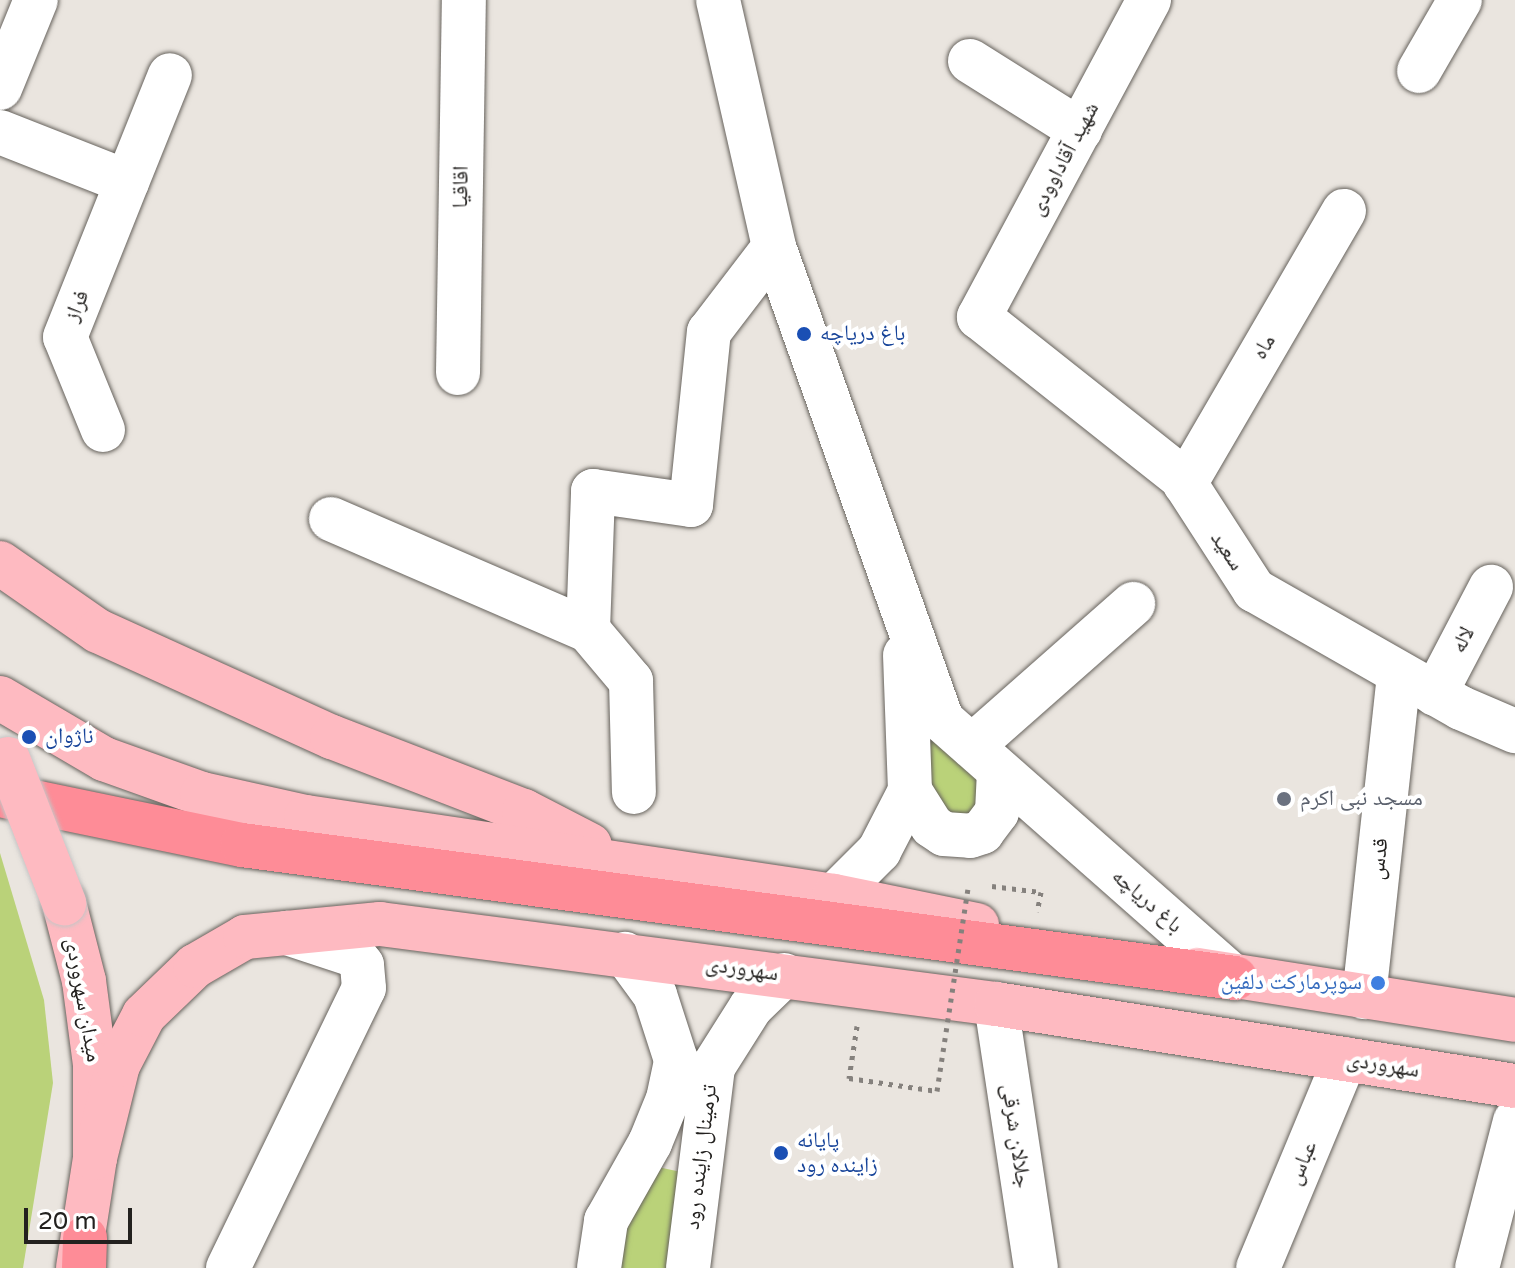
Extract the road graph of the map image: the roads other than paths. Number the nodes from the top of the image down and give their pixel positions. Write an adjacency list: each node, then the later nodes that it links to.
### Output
1 (36, 0): 9 (street)
2 (464, 0): 16 (street, اقاقیا)
3 (718, 0): 14 (street, باغ دریاچه)
4 (1149, 0): 10 (street, شهید آقاداوودی)
5 (1460, 0): 7 (street)
6 (970, 61): 10 (street)
7 (1419, 71)
8 (170, 75): 12 (street, فراز)
9 (0, 88)
10 (1080, 130): 15 (street, شهید آقاداوودی)
11 (0, 132): 12 (street)
12 (127, 182): 17 (street, فراز)
13 (1344, 211): 18 (street, ماه)
14 (774, 247): 23 (street, باغ دریاچه); 24 (street)
15 (979, 317): 18 (street, سعید)
16 (458, 373)
17 (103, 430)
18 (1185, 484): 25 (street, سعید)
19 (331, 519): 24 (street)
20 (0, 563): 32 (main road)
21 (1491, 587): 25 (street, لاله)
22 (1133, 604): 28 (street)
23 (904, 625): 28 (street, باغ دریاچه); 30 (street)
24 (588, 630): 31 (street)
25 (1417, 684): 27 (street, سعید); 38 (street, قدس)
26 (0, 698): 32 (main road)
27 (1515, 731)
28 (986, 758): 30 (street); 37 (street, باغ دریاچه)
29 (3, 766): 37 (highway); 44 (main road, میدان سهروردی, bridge)
30 (910, 791): 33 (street)
31 (634, 792)
32 (624, 863): 33 (main road)
33 (834, 896): 37 (main road)
34 (287, 933): 35 (main road, سهروردی); 44 (main road, سهروردی); 46 (street)
35 (625, 954): 36 (main road, سهروردی); 47 (street, ترمینال زاینده رود)
36 (784, 975): 39 (main road, سهروردی); 48 (street, ترمینال زاینده رود)
37 (1235, 978): 38 (main road)
38 (1364, 997): 40 (main road)
39 (996, 1004): 41 (main road, سهروردی); 49 (street, جلالان شرقی)
40 (1515, 1020)
41 (1345, 1059): 42 (main road, سهروردی); 50 (street, عباس)
42 (1515, 1086)
43 (1515, 1121): 51 (street)
44 (95, 1158): 45 (main road, میدان سهروردی)
45 (82, 1258)
46 (228, 1268)
47 (599, 1268)
48 (688, 1268)
49 (1036, 1268)
50 (1258, 1268)
51 (1477, 1268)

